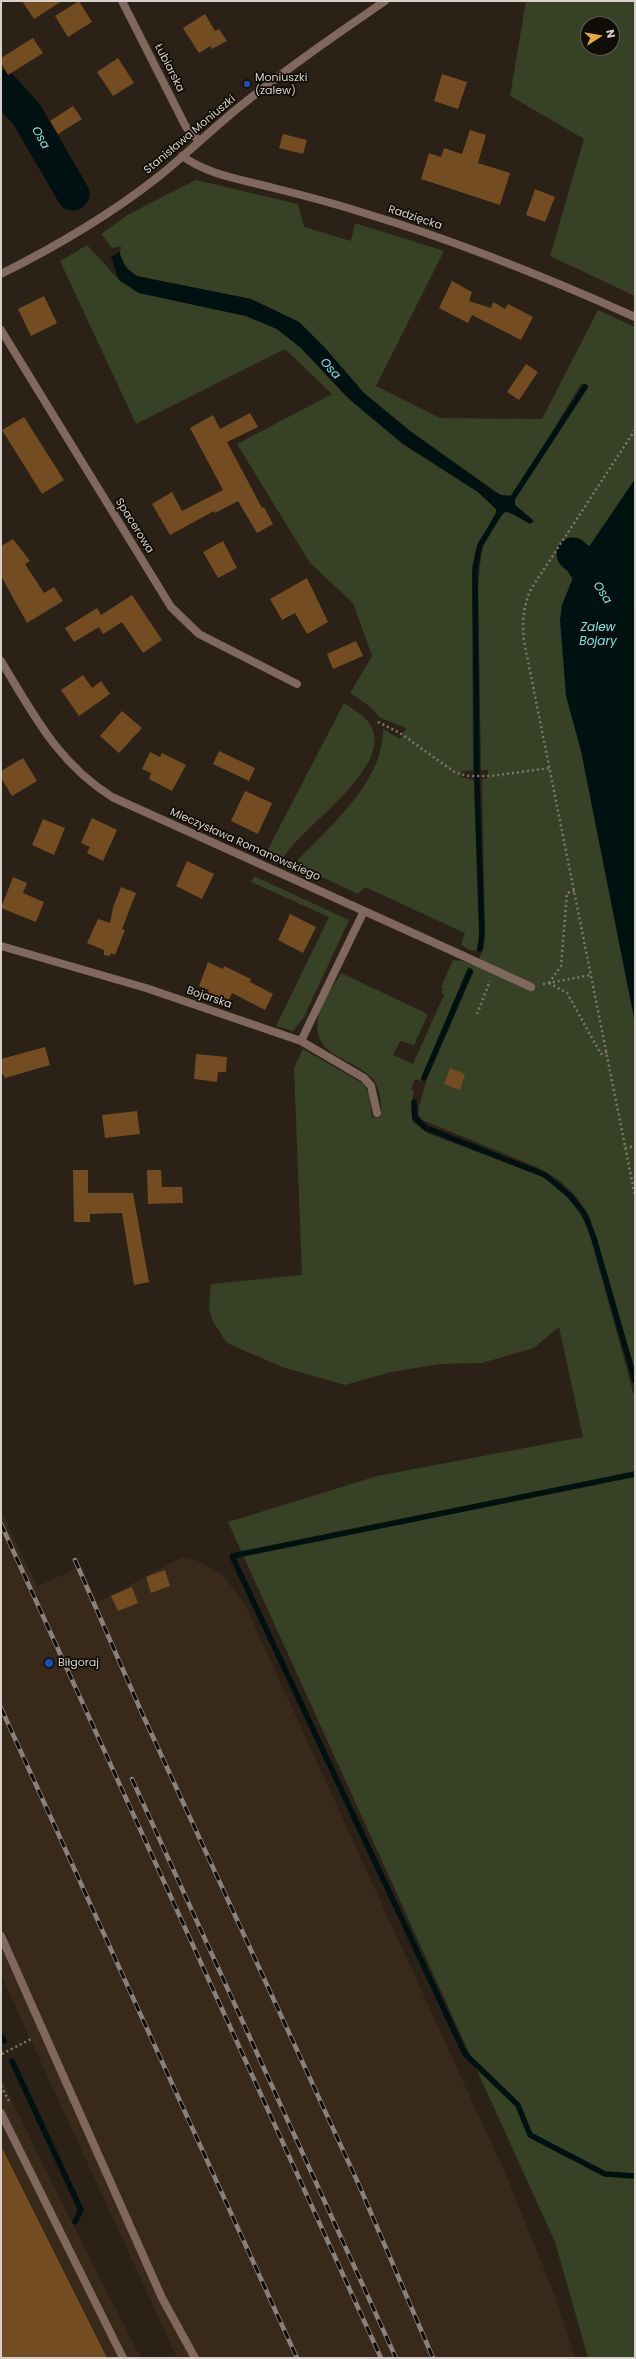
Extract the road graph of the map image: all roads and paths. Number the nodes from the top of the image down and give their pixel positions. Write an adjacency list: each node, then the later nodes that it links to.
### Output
1 (122, 1): 3 (street, Łubiarska)
2 (386, 1): 3 (street, Stanisława Moniuszki)
3 (199, 141): 4 (street, Stanisława Moniuszki)
4 (182, 156): 5 (street, Stanisława Moniuszki); 6 (street, Radzięcka)
5 (1, 274)
6 (635, 317)
7 (1, 330): 10 (street, Spacerowa)
8 (635, 430): 12 (path)
9 (1, 662): 14 (street, Mieczysława Romanowskiego)
10 (297, 684)
11 (378, 722): 12 (path)
12 (550, 768): 13 (path)
13 (575, 891): 17 (path); 18 (path)
14 (364, 911): 16 (street, Mieczysława Romanowskiego); 21 (street)
15 (1, 946): 21 (street, Bojarska)
16 (495, 969): 19 (street, Mieczysława Romanowskiego); 20 (path)
17 (591, 975): 18 (path); 22 (path)
18 (549, 983): 22 (path)
19 (531, 987)
20 (477, 1014)
21 (301, 1041): 23 (street, Bojarska)
22 (607, 1052): 25 (path)
23 (377, 1114)
24 (635, 1146): 25 (path)
25 (625, 1148): 26 (path)
26 (635, 1196)
27 (1, 1936): 28 (street)
28 (44, 2032): 29 (path); 32 (street)
29 (2, 2054)
30 (1, 2113): 31 (street)
31 (123, 2358)
32 (195, 2358)

